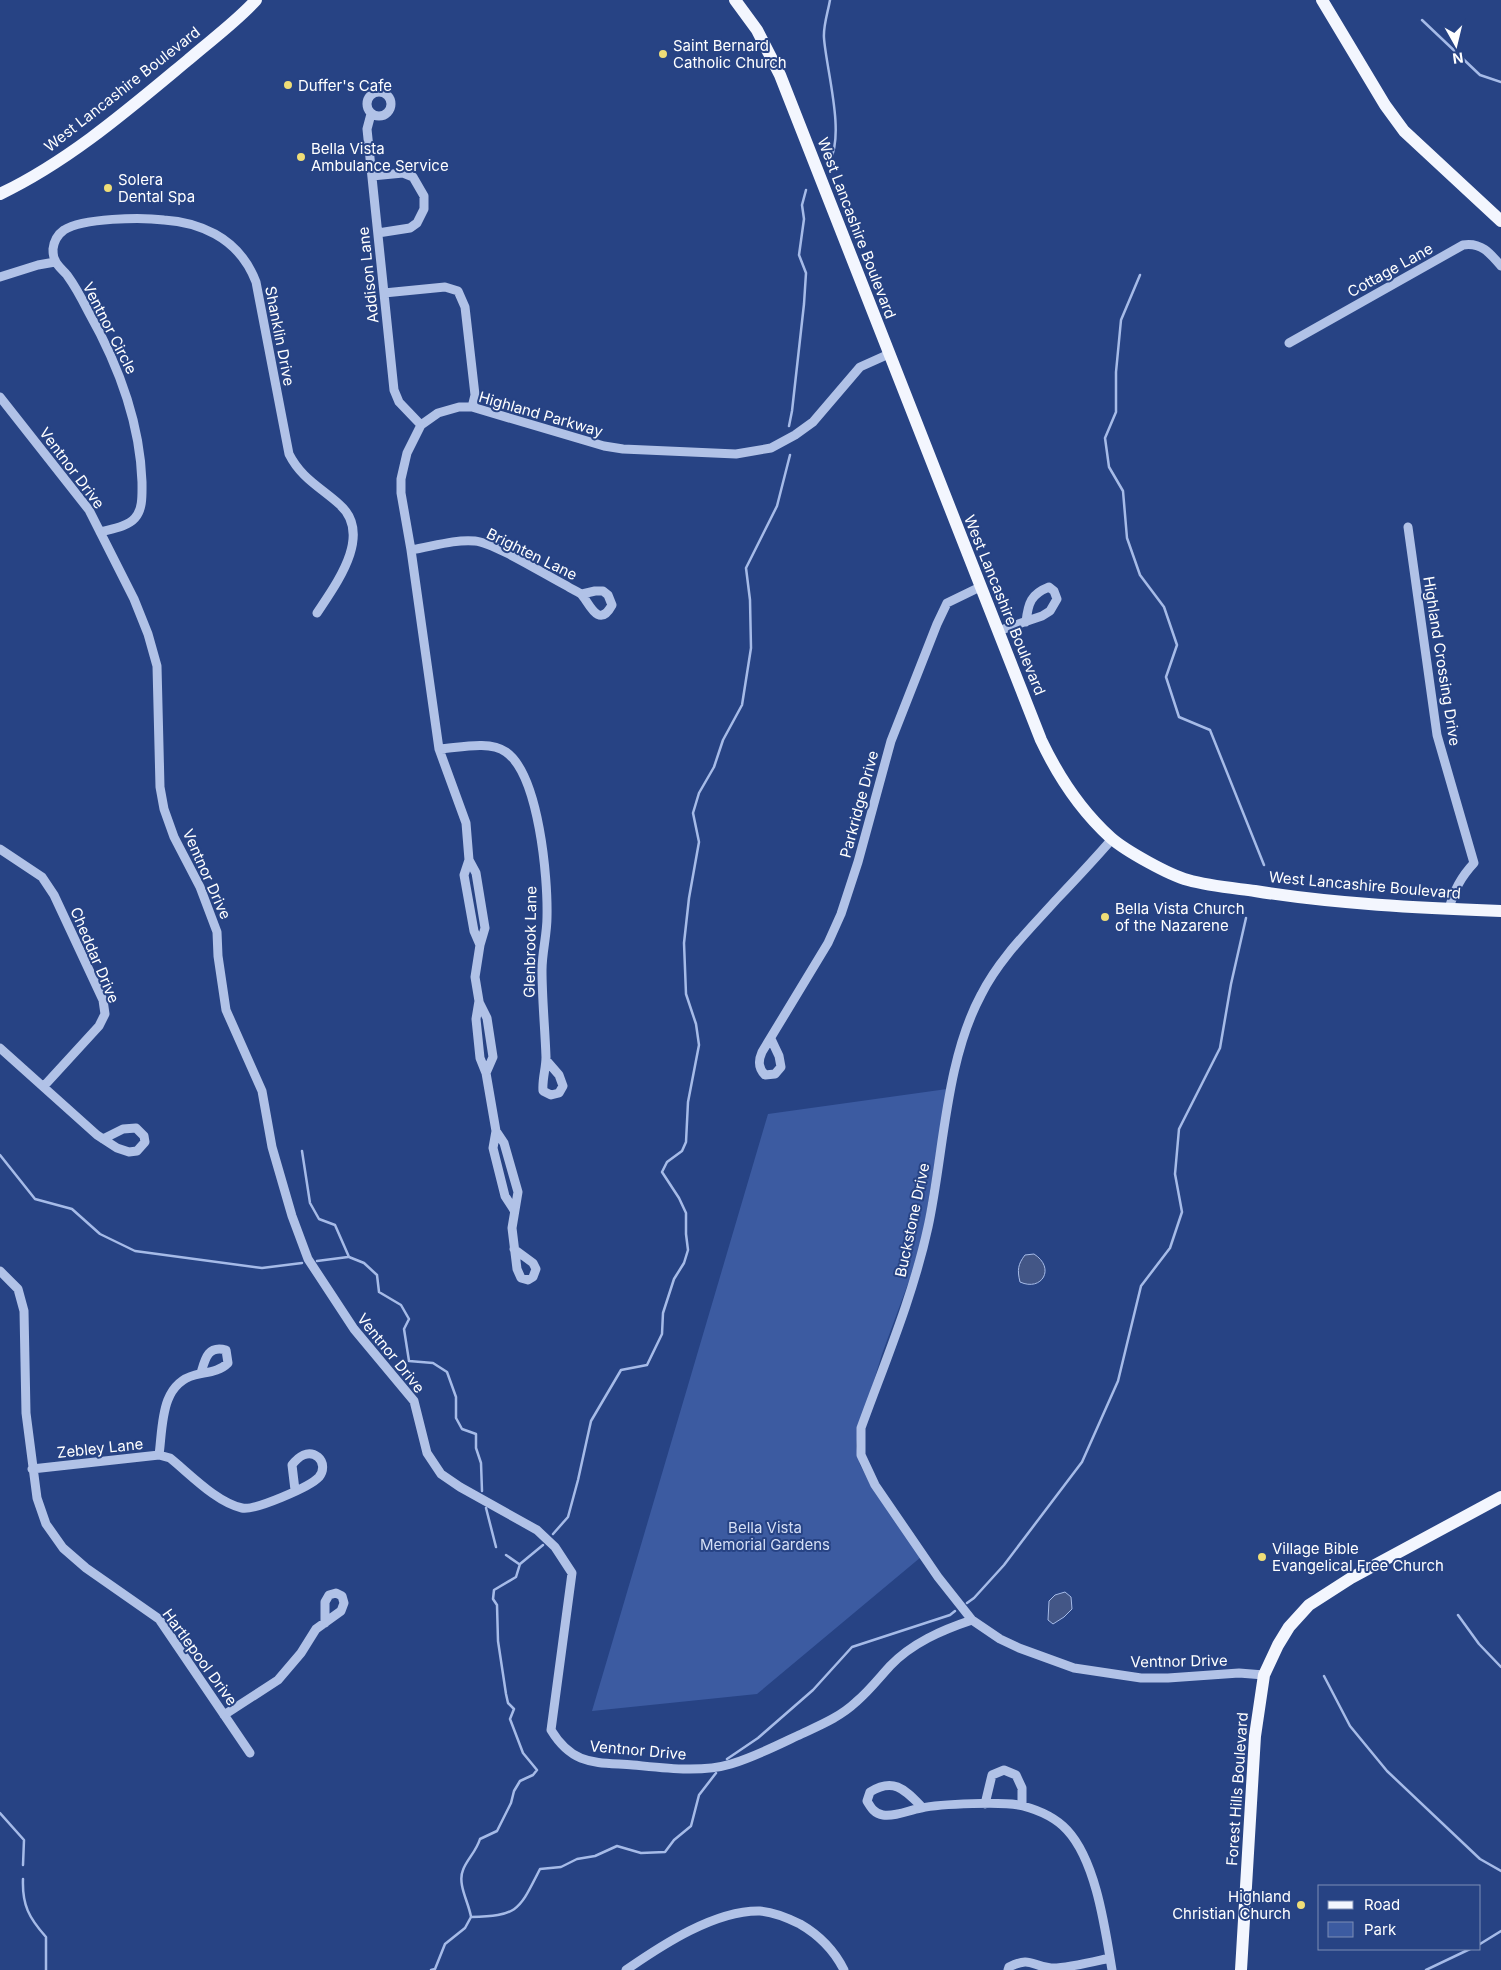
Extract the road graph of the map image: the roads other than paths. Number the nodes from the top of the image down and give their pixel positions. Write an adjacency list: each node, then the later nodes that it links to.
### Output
1 (256, 0): 6 (main road, West Lancashire Boulevard)
2 (735, 0): 14 (main road, West Lancashire Boulevard)
3 (1322, 0): 7 (main road)
4 (371, 114): 5 (street, Addison Lane)
5 (372, 176): 8 (street, Addison Lane); 8 (street)
6 (0, 194)
7 (1501, 221)
8 (378, 233): 12 (street, Addison Lane)
9 (55, 262): 11 (street); 19 (street, Ventnor Circle); 23 (street, Shanklin Drive)
10 (1501, 266): 13 (street, Cottage Lane)
11 (0, 277)
12 (384, 294): 16 (street); 17 (street, Addison Lane)
13 (1289, 343)
14 (889, 354): 16 (street, Highland Parkway); 21 (main road, West Lancashire Boulevard)
15 (0, 397): 19 (street, Ventnor Drive)
16 (472, 407): 17 (street, Highland Parkway)
17 (422, 425): 20 (street, Highland Parkway)
18 (1408, 527): 29 (street, Highland Crossing Drive)
19 (100, 532): 45 (street, Ventnor Drive)
20 (411, 550): 22 (street, Brighten Lane); 26 (street, Highland Parkway)
21 (980, 587): 25 (main road, West Lancashire Boulevard); 31 (street, Parkridge Drive)
22 (582, 594)
23 (317, 613)
24 (1026, 622): 25 (street)
25 (998, 631): 27 (main road, West Lancashire Boulevard)
26 (439, 749): 33 (street, Glenbrook Lane); 35 (street, Highland Parkway)
27 (1112, 839): 29 (main road, West Lancashire Boulevard); 45 (street, Buckstone Drive)
28 (0, 849): 34 (street, Cheddar Drive)
29 (1449, 909): 30 (main road, West Lancashire Boulevard)
30 (1501, 911)
31 (771, 1038)
32 (0, 1048): 34 (street)
33 (546, 1060)
34 (44, 1086): 36 (street)
35 (496, 1131): 37 (street, Highland Parkway); 37 (street, Highland Parkway)
36 (103, 1139)
37 (514, 1210): 38 (street, Highland Parkway)
38 (514, 1249)
39 (0, 1271): 42 (street, Hartlepool Drive)
40 (201, 1374): 41 (street, Zebley Lane)
41 (160, 1455): 42 (street, Zebley Lane); 43 (street)
42 (32, 1469): 48 (street, Hartlepool Drive)
43 (295, 1490)
44 (1501, 1496): 47 (main road, Forest Hills Boulevard)
45 (972, 1620): 47 (street, Ventnor Drive)
46 (325, 1623): 48 (street)
47 (1264, 1675): 59 (main road, Forest Hills Boulevard)
48 (224, 1715): 49 (street, Hartlepool Drive)
49 (250, 1754)
50 (985, 1804): 51 (street); 51 (street); 52 (street)
51 (1022, 1806): 53 (street)
52 (922, 1807): 52 (street)
53 (1110, 1958): 54 (street); 58 (street)
54 (1051, 1969): 57 (street)
55 (626, 1970): 56 (street)
56 (844, 1970)
57 (1008, 1970)
58 (1112, 1970)
59 (1241, 1970)

